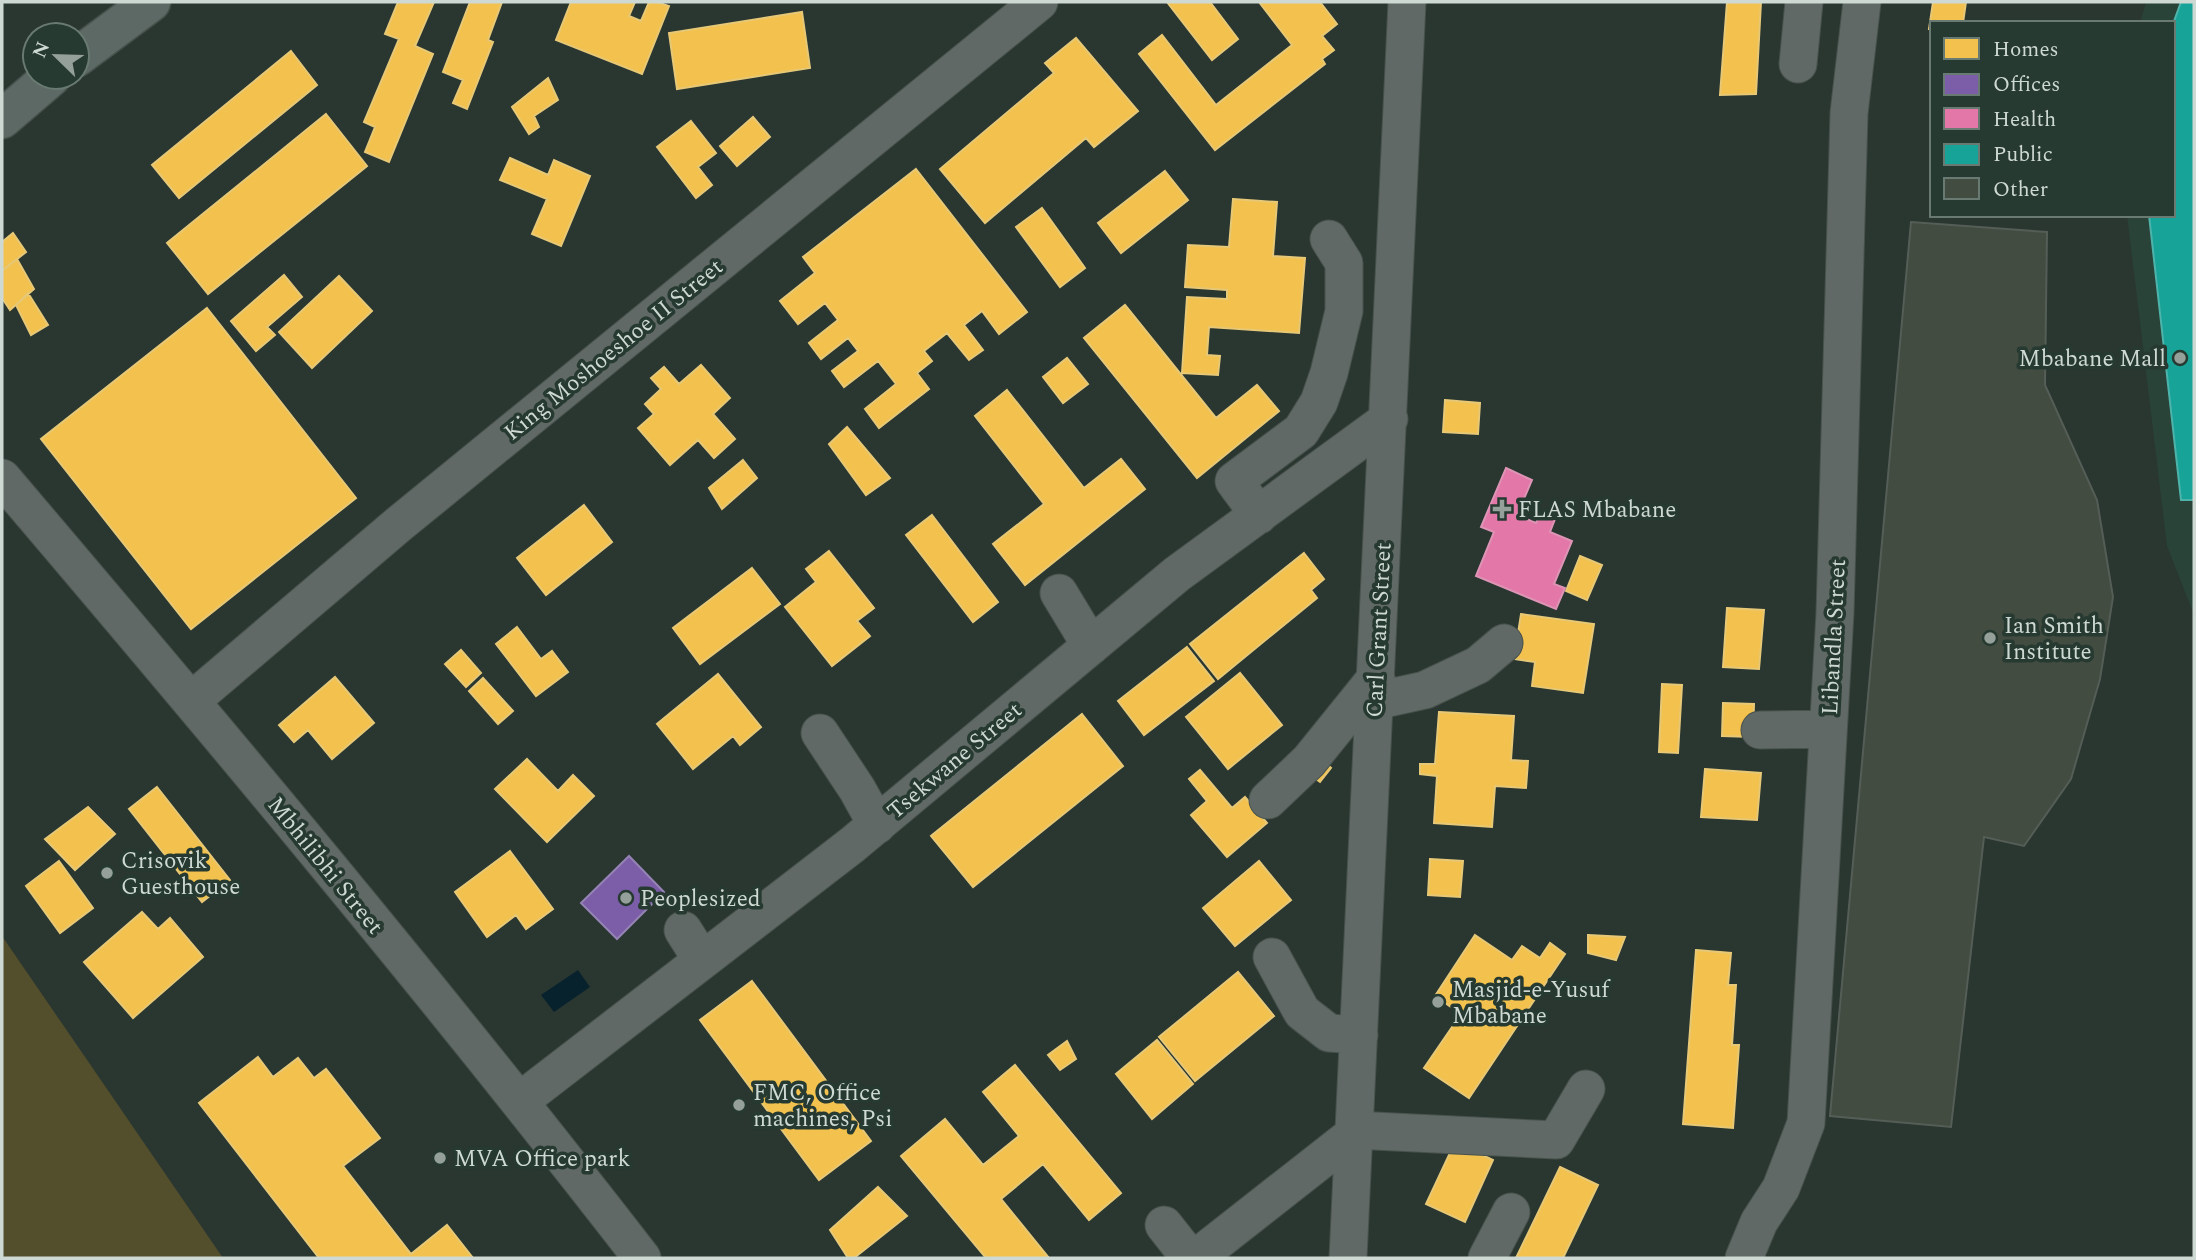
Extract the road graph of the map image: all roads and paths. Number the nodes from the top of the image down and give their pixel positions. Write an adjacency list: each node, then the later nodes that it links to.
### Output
1 (151, 2): 6 (main road)
2 (1039, 2): 18 (street, King Moshoeshoe II Street)
3 (1408, 2): 11 (street, Carl Grant Street)
4 (1804, 2): 7 (street)
5 (1862, 2): 19 (street, Libandla Street)
6 (91, 47)
7 (1798, 64)
8 (35, 91): 9 (main road)
9 (2, 119)
10 (1329, 239): 13 (street)
11 (1389, 419): 13 (street, Tsekwane Street); 17 (street, Carl Grant Street)
12 (2, 478): 18 (street, Mbhilibhi Street)
13 (1259, 515): 16 (street, Tsekwane Street)
14 (1059, 593): 16 (street)
15 (1504, 643): 17 (street)
16 (1091, 646): 23 (street, Tsekwane Street)
17 (1375, 690): 22 (street); 27 (street, Carl Grant Street)
18 (191, 701): 29 (street, Mbhilibhi Street)
19 (1828, 729): 20 (street); 38 (street, Libandla Street)
20 (1760, 730)
21 (820, 733): 23 (street)
22 (1268, 800)
23 (877, 825): 26 (street, Tsekwane Street)
24 (683, 930): 26 (street)
25 (1272, 957): 27 (street)
26 (702, 960): 29 (street, Tsekwane Street)
27 (1359, 1035): 30 (street, Carl Grant Street)
28 (1587, 1089): 30 (street)
29 (520, 1101): 33 (street, Mbhilibhi Street)
30 (1354, 1132): 35 (street); 36 (street, Carl Grant Street)
31 (1511, 1212): 37 (street)
32 (1164, 1224): 34 (street)
33 (642, 1258)
34 (1190, 1258)
35 (1196, 1258)
36 (1348, 1258)
37 (1487, 1258)
38 (1744, 1258)

